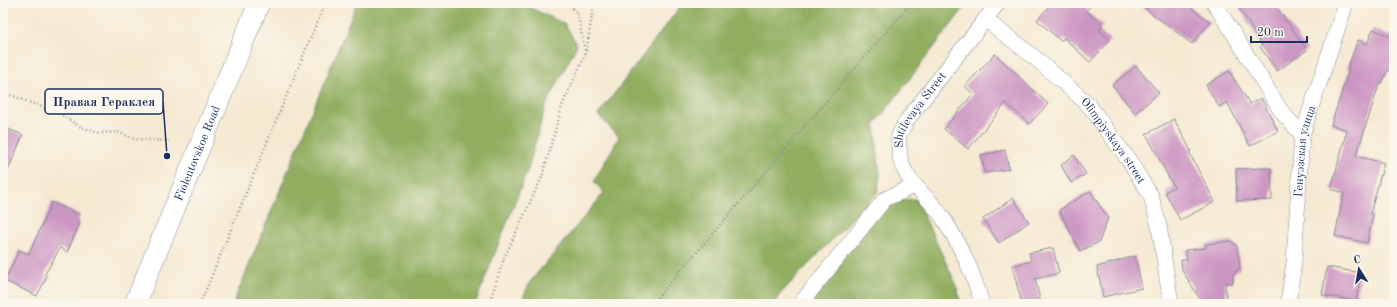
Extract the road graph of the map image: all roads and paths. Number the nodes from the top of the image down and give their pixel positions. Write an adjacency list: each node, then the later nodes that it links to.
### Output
1 (259, 3): 15 (main road, Fiolentovskoe Road)
2 (325, 3): 16 (path)
3 (566, 3): 10 (path)
4 (594, 3): 10 (path)
5 (911, 3): 18 (path)
6 (998, 3): 9 (street, Shtilevaya Street)
7 (1214, 3): 12 (street)
8 (1346, 3): 12 (street, Генуэзская улица)
9 (986, 19): 14 (street, Shtilevaya Street); 21 (street, Olimpiyskaya street)
10 (586, 53): 17 (path)
11 (3, 92): 13 (path)
12 (1302, 135): 22 (street, Генуэзская улица)
13 (169, 142)
14 (914, 186): 19 (street); 20 (street, Shtilevaya Street)
15 (135, 304)
16 (200, 304)
17 (489, 304)
18 (652, 304)
19 (800, 304)
20 (982, 304)
21 (1171, 304)
22 (1288, 304)

